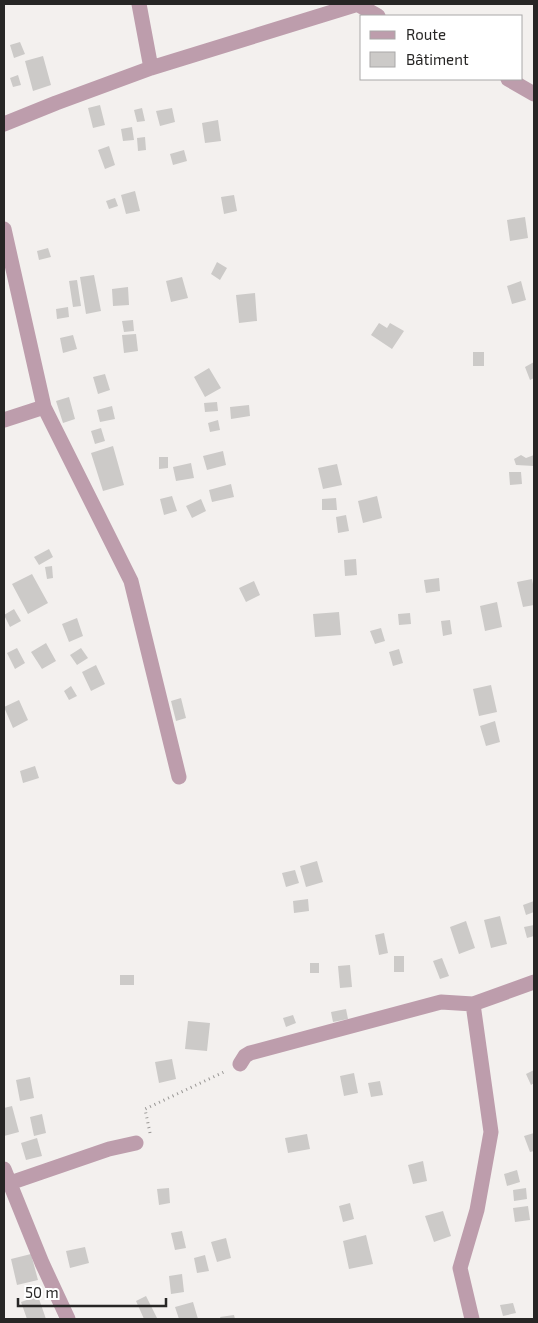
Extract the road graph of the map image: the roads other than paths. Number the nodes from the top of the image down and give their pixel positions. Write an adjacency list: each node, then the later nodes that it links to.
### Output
1 (140, 4): 4 (street)
2 (358, 4): 3 (street); 4 (street)
3 (376, 15)
4 (151, 68): 7 (street)
5 (510, 80): 6 (street)
6 (534, 94)
7 (4, 124)
8 (4, 229): 9 (street)
9 (44, 407): 10 (street); 11 (street)
10 (4, 420)
11 (179, 777)
12 (534, 982): 13 (street)
13 (473, 1004): 14 (street); 19 (street)
14 (240, 1064)
15 (136, 1143): 17 (street)
16 (4, 1169): 17 (street)
17 (10, 1183): 18 (street)
18 (68, 1319)
19 (472, 1319)

